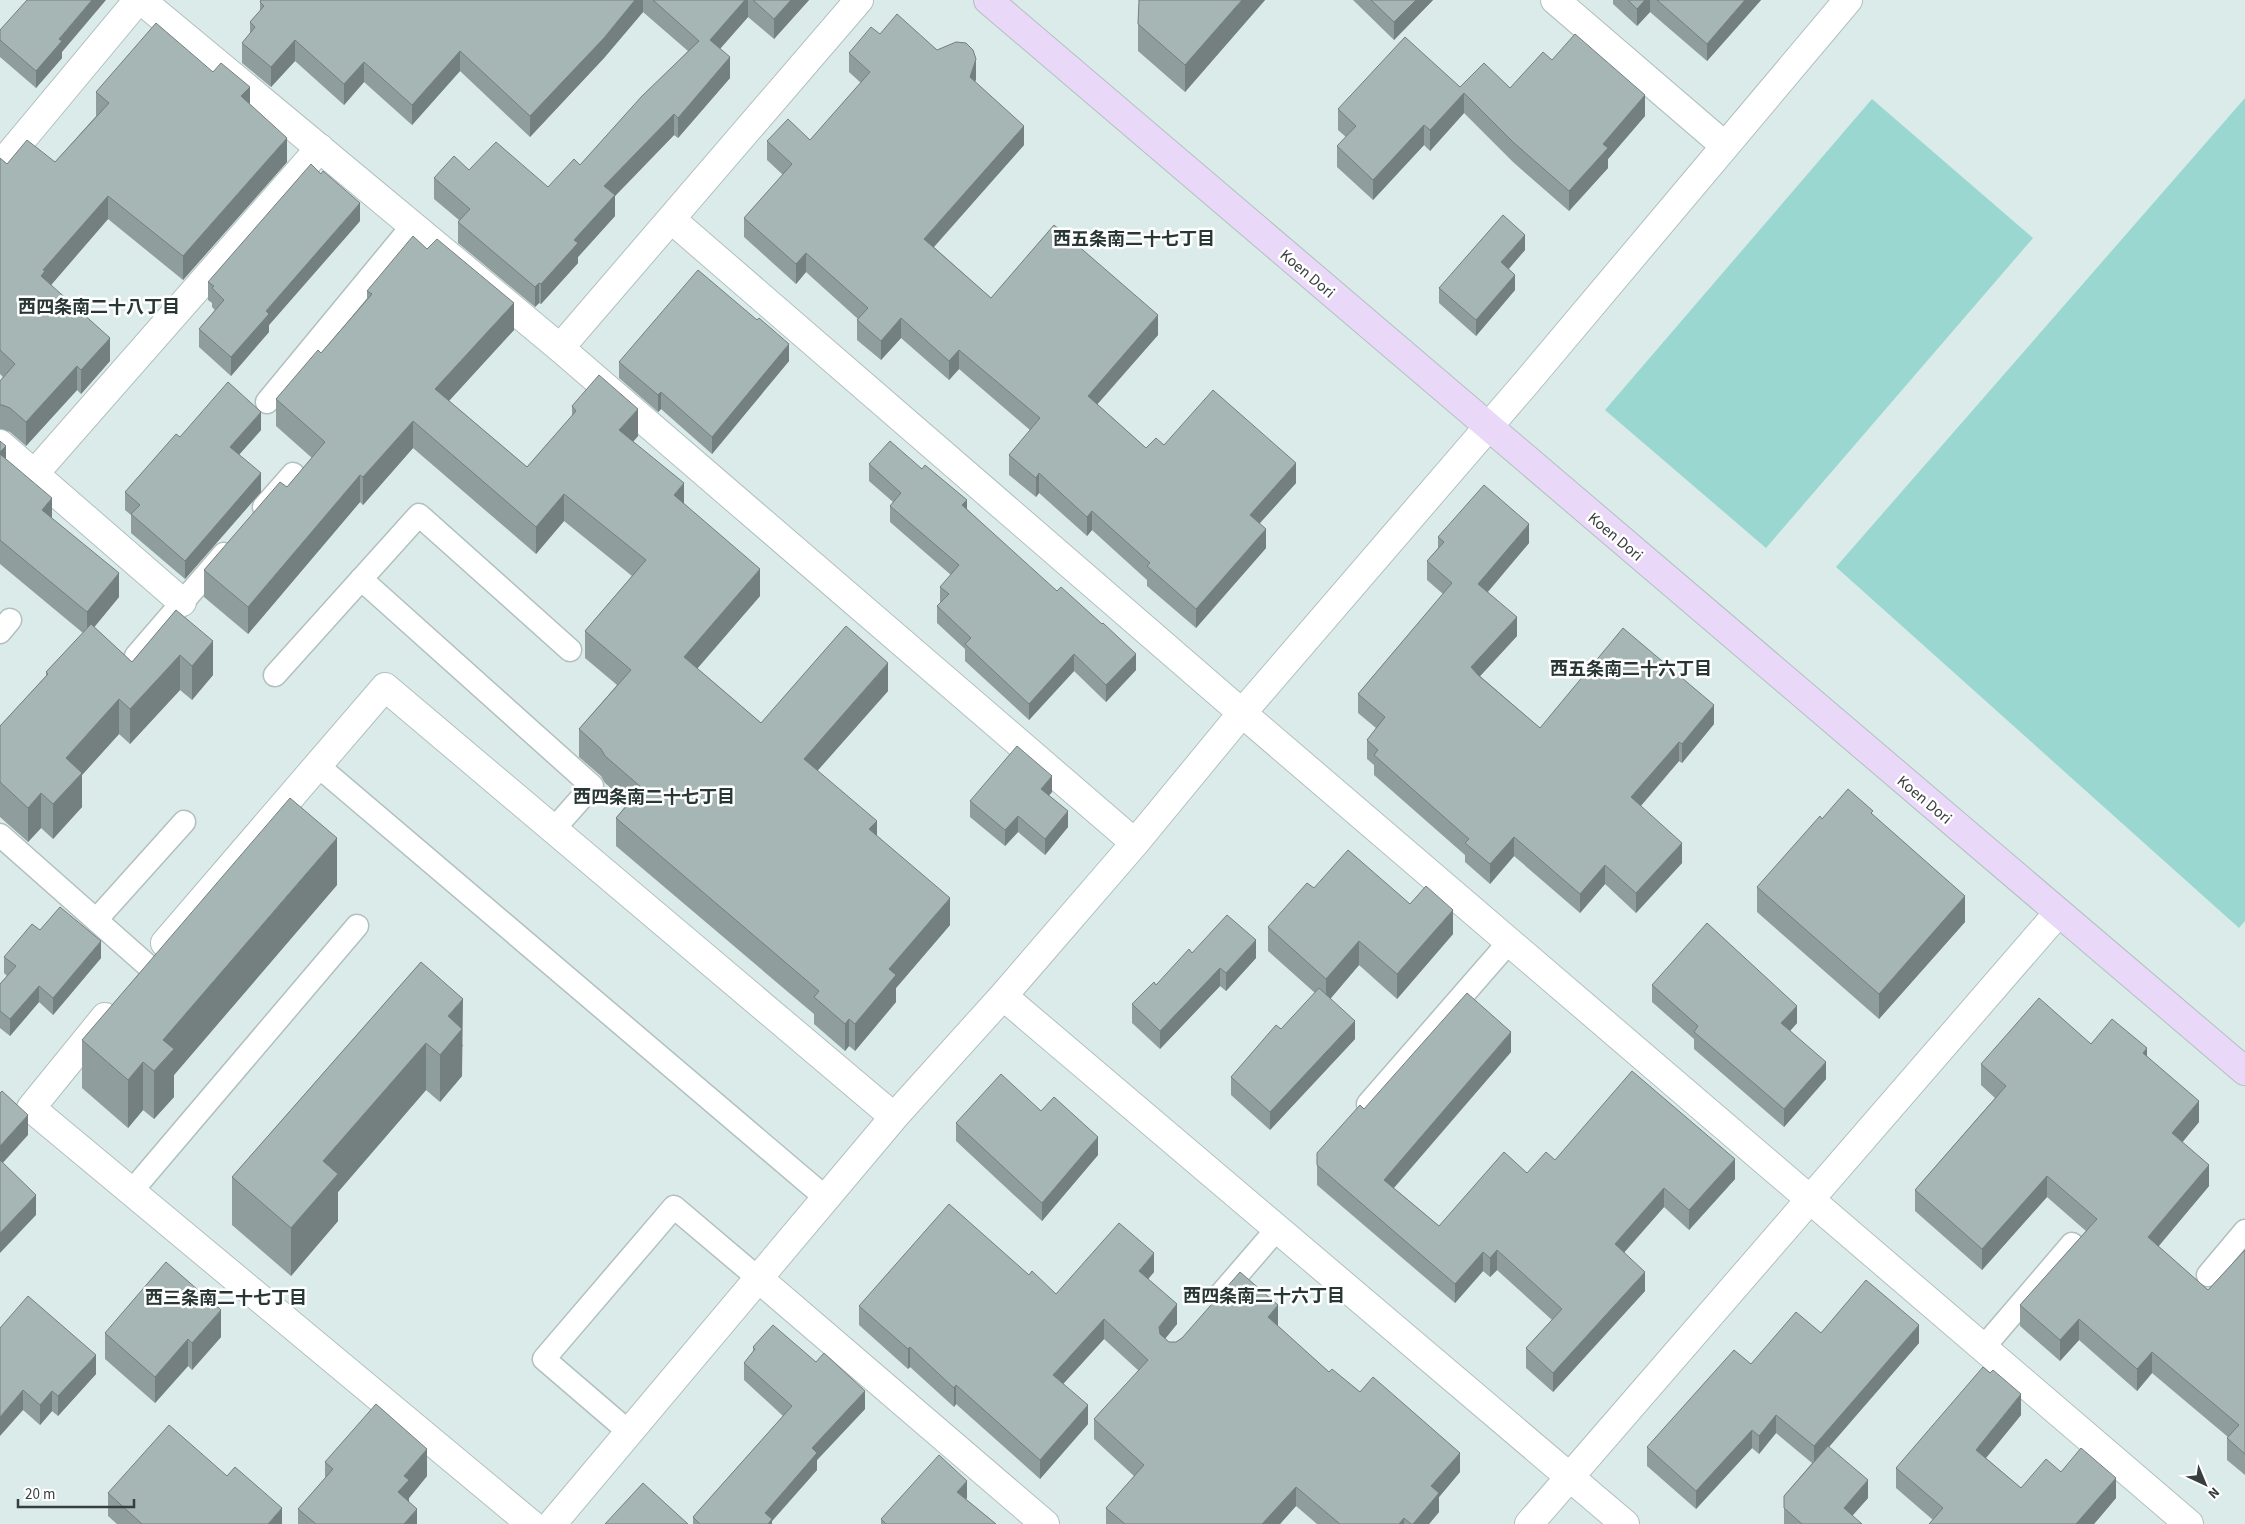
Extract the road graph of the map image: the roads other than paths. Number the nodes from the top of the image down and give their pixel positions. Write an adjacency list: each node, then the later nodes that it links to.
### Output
1 (138, 0): 9 (street)
2 (142, 0): 8 (street)
3 (859, 0): 10 (street)
4 (988, 0): 14 (street, Koen Dori)
5 (1555, 0): 7 (street)
6 (1848, 0): 7 (street)
7 (1725, 146): 14 (street)
8 (320, 148): 11 (street); 16 (street)
9 (0, 166)
10 (671, 219): 12 (street); 23 (street)
11 (413, 226): 12 (street); 13 (lane)
12 (560, 348): 28 (street)
13 (267, 402)
14 (1488, 427): 23 (street); 29 (street, Koen Dori)
15 (0, 444): 16 (street)
16 (35, 473): 19 (street)
17 (293, 474): 19 (lane)
18 (362, 579): 20 (lane); 22 (lane); 26 (lane)
19 (182, 602): 21 (lane)
20 (570, 650)
21 (136, 656)
22 (275, 675)
23 (1242, 713): 28 (street); 32 (street)
24 (318, 766): 26 (street); 33 (street); 39 (lane)
25 (184, 822): 30 (lane)
26 (553, 830): 37 (street)
27 (0, 835): 30 (lane)
28 (1135, 844): 34 (street)
29 (2058, 913): 35 (street, Koen Dori); 40 (street)
30 (96, 920): 33 (lane)
31 (357, 926): 38 (lane)
32 (1509, 942): 36 (lane); 40 (street)
33 (147, 965): 38 (street)
34 (1002, 996): 37 (street); 41 (street)
35 (2245, 1071)
36 (1368, 1104)
37 (894, 1117): 39 (street)
38 (132, 1192): 50 (street)
39 (826, 1198): 45 (street)
40 (1811, 1200): 47 (street); 49 (street)
41 (1277, 1229): 46 (lane); 49 (street)
42 (2245, 1232): 44 (lane)
43 (2072, 1244): 47 (lane)
44 (2208, 1275)
45 (758, 1278): 48 (street); 48 (lane); 52 (street)
46 (1205, 1312)
47 (1984, 1348): 55 (street)
48 (629, 1432): 51 (street)
49 (1570, 1477): 53 (street); 54 (street)
50 (531, 1524)
51 (552, 1524)
52 (1045, 1524)
53 (1529, 1524)
54 (1625, 1524)
55 (2189, 1524)

